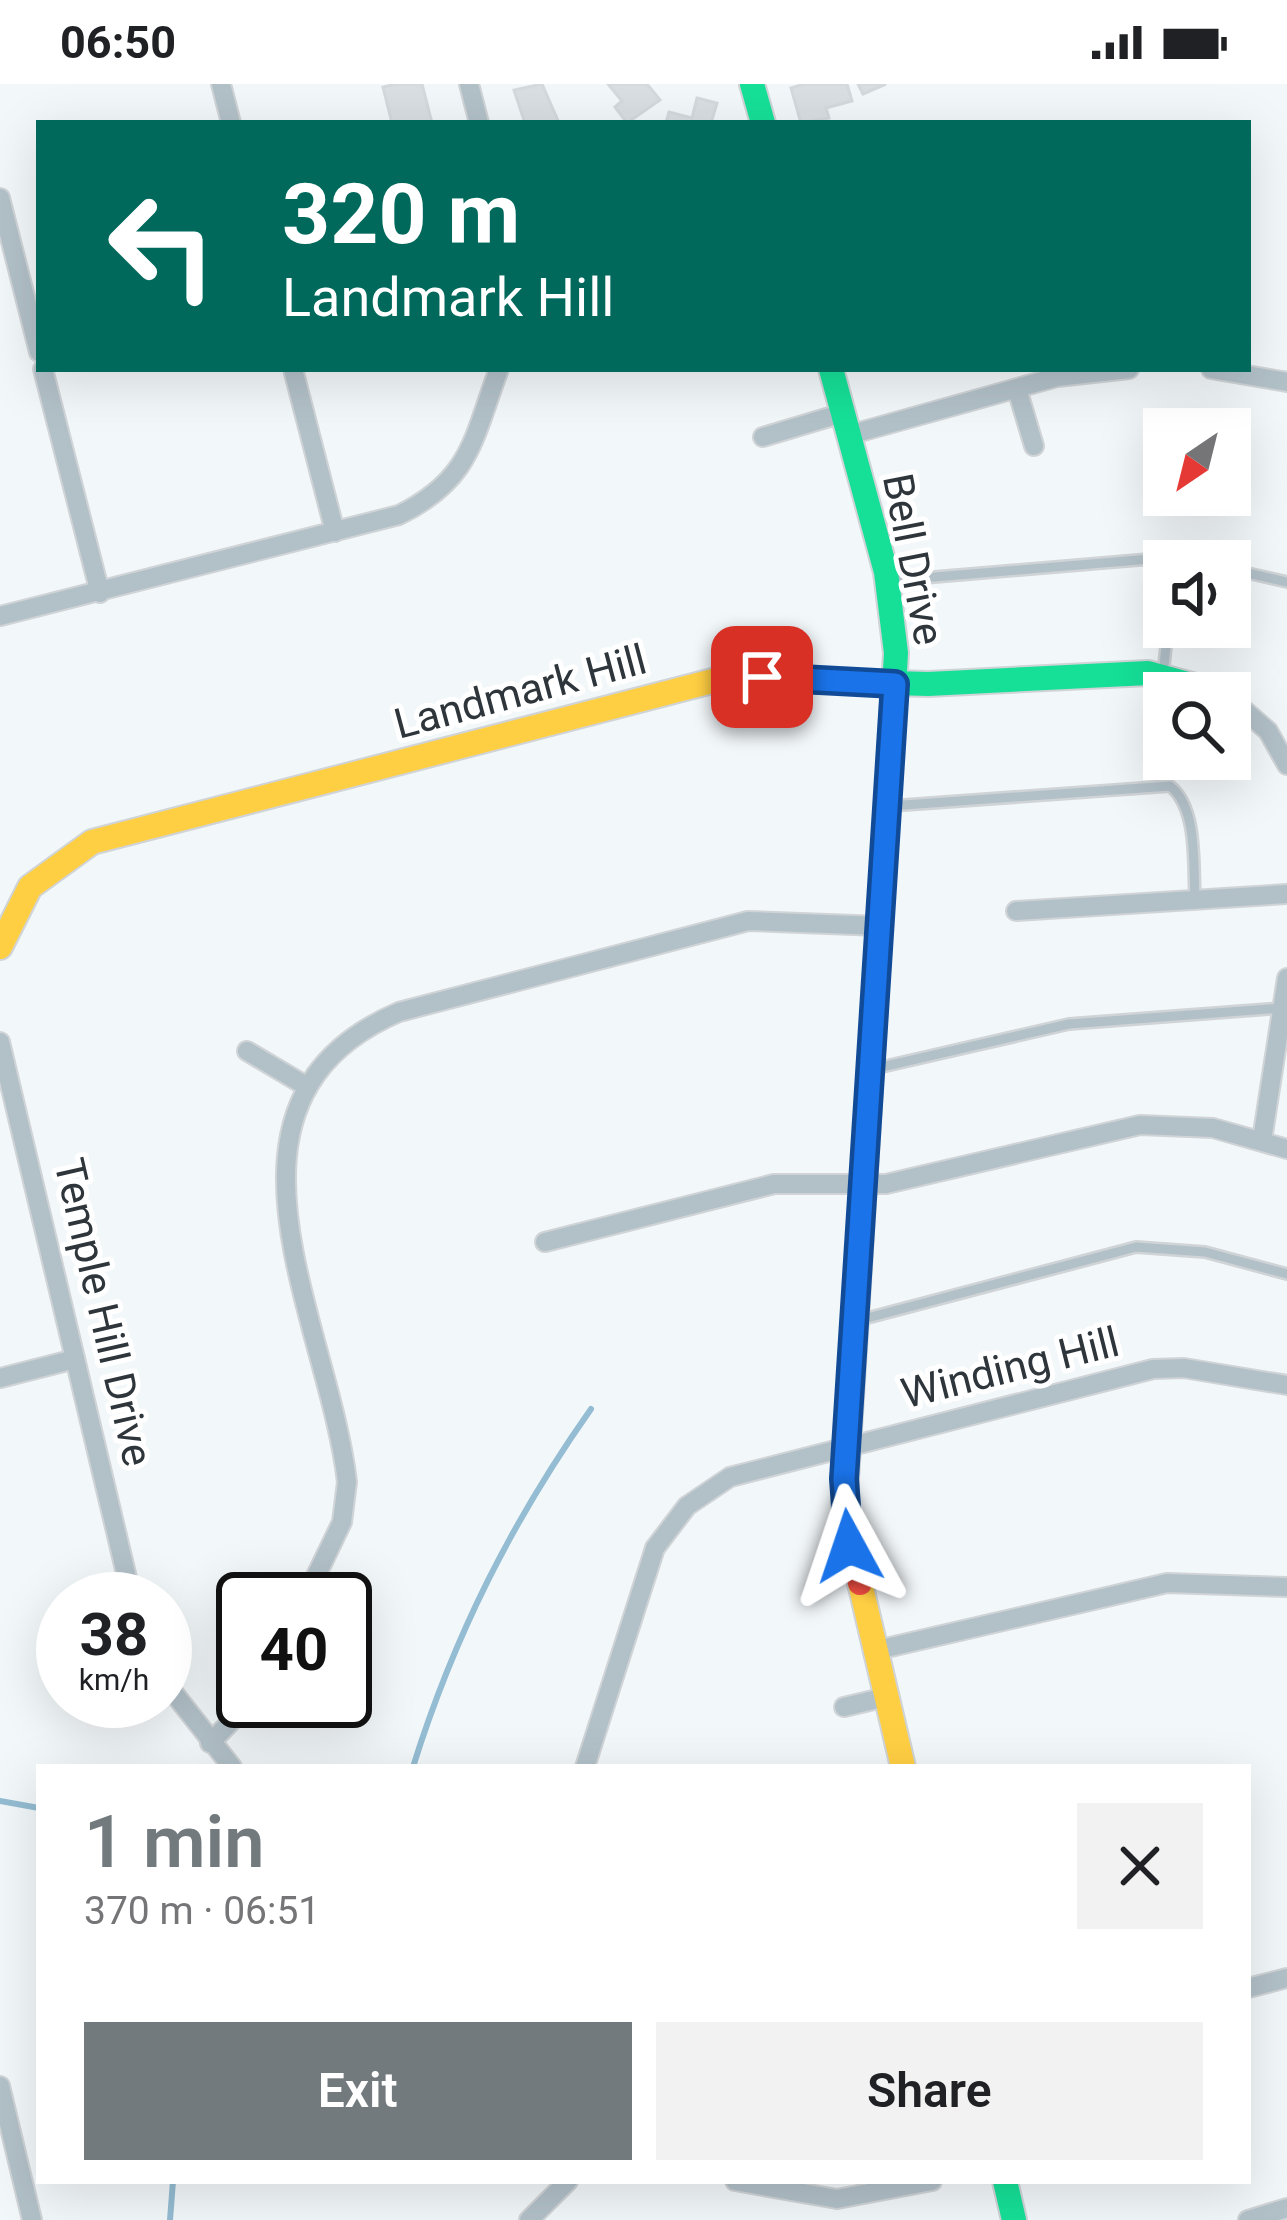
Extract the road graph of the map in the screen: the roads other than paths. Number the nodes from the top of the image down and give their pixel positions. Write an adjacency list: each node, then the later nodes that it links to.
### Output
1 (221, 84): 4 (street)
2 (469, 84): 5 (street)
3 (752, 84): 6 (street)
4 (230, 120)
5 (478, 120)
6 (762, 120)
7 (0, 198): 8 (street)
8 (36, 340)
9 (44, 372): 25 (street)
10 (294, 372): 20 (street)
11 (499, 372): 20 (street)
12 (832, 372): 17 (street, Bell Drive)
13 (1108, 372): 16 (street)
14 (1229, 372): 15 (street)
15 (1287, 382)
16 (1017, 388): 17 (street); 19 (street)
17 (846, 424): 18 (street); 23 (street, Bell Drive)
18 (763, 437)
19 (1034, 446)
20 (335, 532): 25 (street)
21 (1143, 561): 23 (lane)
22 (1251, 573): 24 (lane)
23 (887, 581): 28 (street, Bell Drive)
24 (1287, 581)
25 (100, 593): 26 (street)
26 (0, 616)
27 (1143, 676): 28 (street, Landmark Hill)
28 (895, 684): 31 (street, Bell Drive); 34 (street, Landmark Hill)
29 (1251, 714): 30 (street)
30 (1287, 765)
31 (890, 806): 33 (lane); 36 (street, Bell Drive)
32 (1287, 894): 33 (street)
33 (1195, 898): 35 (street)
34 (7, 906): 37 (street)
35 (1016, 911)
36 (880, 926): 42 (street, Bell Drive); 43 (street)
37 (0, 946)
38 (1287, 978): 39 (street)
39 (1282, 1008): 42 (lane); 44 (street)
40 (0, 1042): 50 (street, Temple Hill Drive)
41 (247, 1051): 43 (street)
42 (873, 1070): 46 (street, Bell Drive)
43 (306, 1086): 55 (street)
44 (1262, 1140): 45 (street); 46 (street)
45 (1287, 1149)
46 (863, 1185): 47 (street); 49 (street, Bell Drive)
47 (545, 1242)
48 (1287, 1274): 49 (lane)
49 (854, 1322): 53 (street, Bell Drive)
50 (75, 1359): 51 (street); 54 (street, Temple Hill Drive)
51 (0, 1378)
52 (1287, 1385): 53 (street, Winding Hill)
53 (847, 1443): 57 (street, Bell Drive); 64 (street, Winding Hill)
54 (125, 1572)
55 (318, 1572)
56 (1287, 1587): 57 (street)
57 (873, 1651): 58 (street, Bell Drive)
58 (886, 1697): 59 (street); 65 (street, Bell Drive)
59 (844, 1707)
60 (192, 1719): 62 (street)
61 (224, 1728): 62 (street)
62 (210, 1743): 63 (street)
63 (229, 1764)
64 (586, 1764)
65 (902, 1764)
66 (1287, 1978): 67 (street)
67 (1251, 1987)
68 (0, 2086): 74 (street)
69 (565, 2184): 75 (street)
70 (752, 2184): 71 (street)
71 (916, 2184)
72 (1006, 2184): 76 (street)
73 (1287, 2208): 77 (street)
74 (32, 2220)
75 (530, 2220)
76 (1014, 2220)
77 (1248, 2220)

